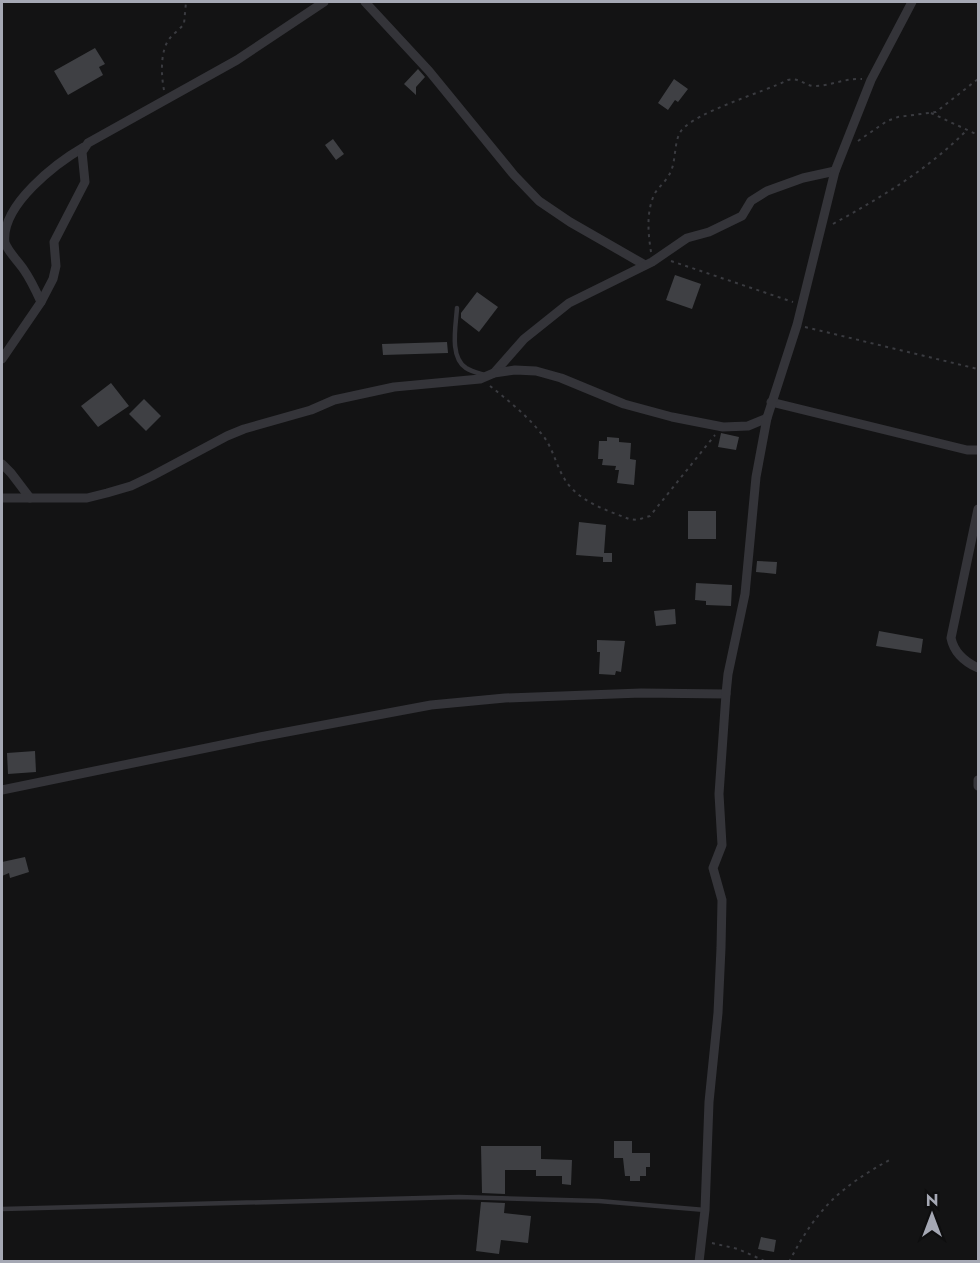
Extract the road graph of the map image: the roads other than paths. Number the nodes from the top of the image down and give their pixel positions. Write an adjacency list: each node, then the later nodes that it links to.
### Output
1 (324, 2): 4 (street)
2 (365, 2): 6 (street)
3 (912, 2): 5 (street)
4 (84, 147): 7 (street); 7 (street)
5 (835, 171): 6 (street); 11 (street)
6 (652, 261): 10 (street)
7 (41, 302): 9 (street)
8 (457, 308): 10 (lane)
9 (2, 359)
10 (487, 376): 12 (street); 16 (street)
11 (771, 402): 12 (street); 13 (street)
12 (767, 418): 19 (street)
13 (978, 450)
14 (2, 464): 16 (street)
15 (2, 498): 16 (street)
16 (30, 498)
17 (978, 509): 18 (street)
18 (978, 668)
19 (726, 694): 22 (street); 24 (street)
20 (978, 780): 21 (street)
21 (978, 786)
22 (2, 790)
23 (2, 1209): 24 (lane)
24 (705, 1210): 25 (street)
25 (699, 1262)

